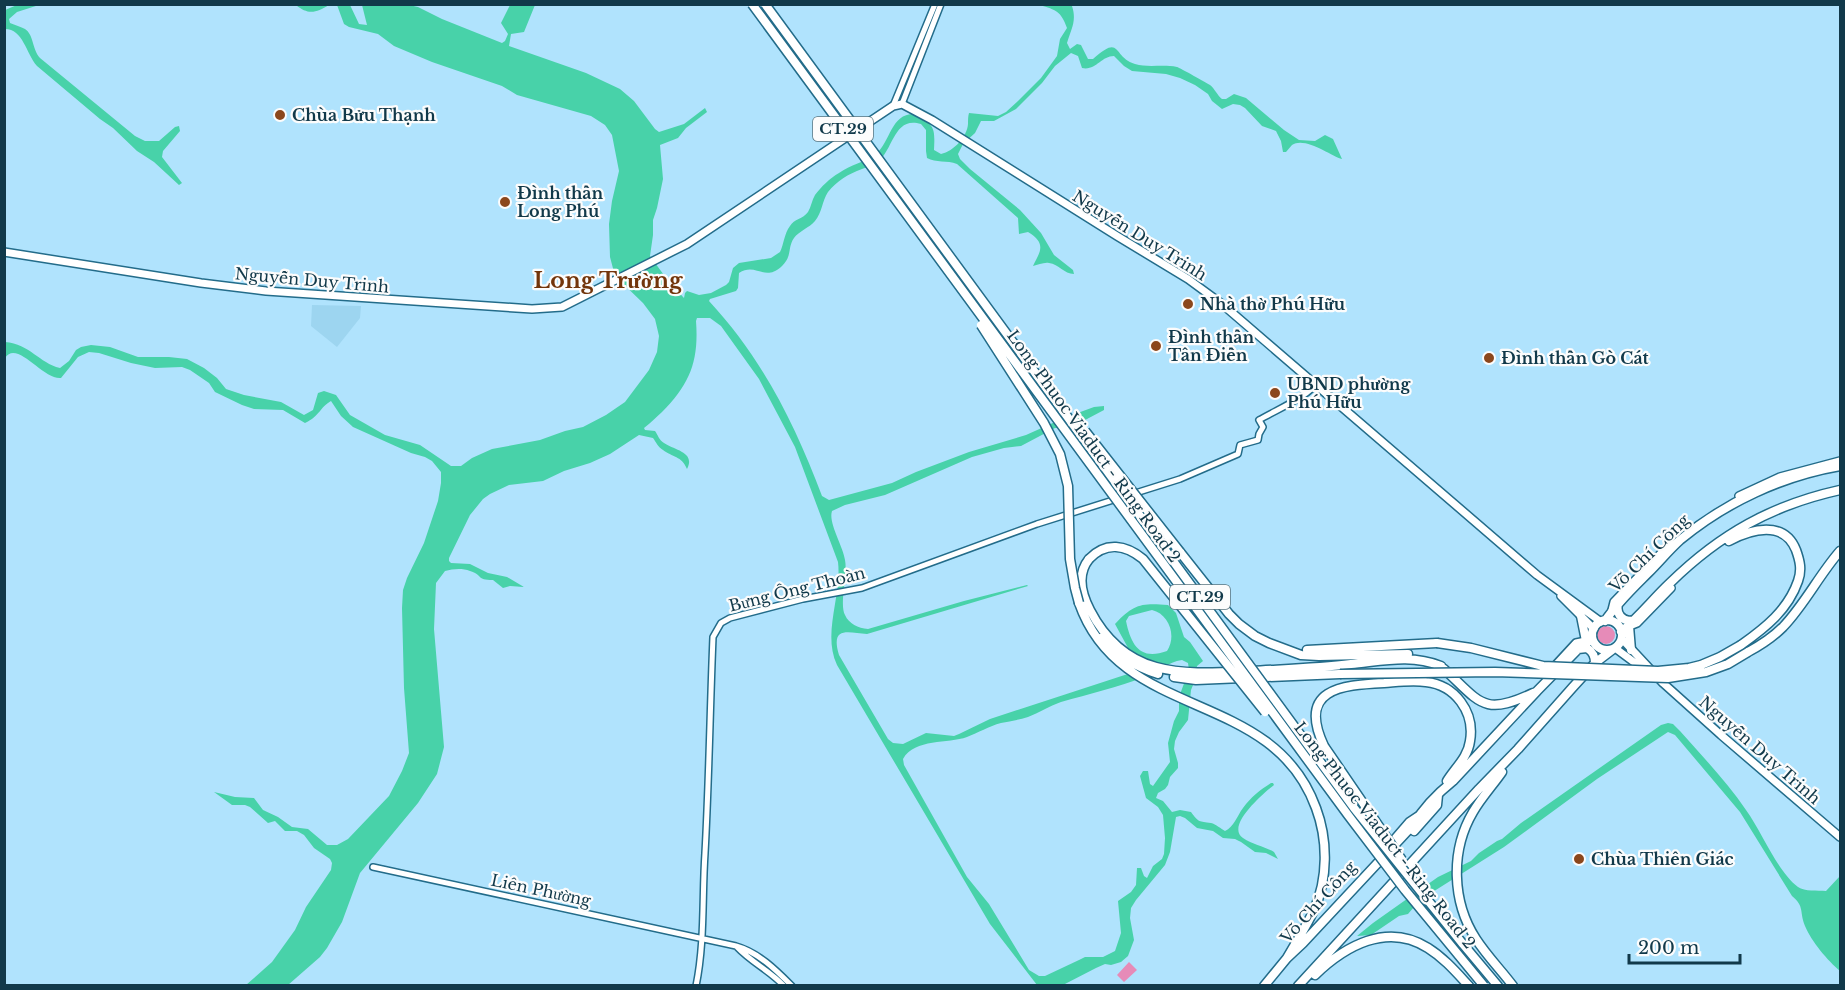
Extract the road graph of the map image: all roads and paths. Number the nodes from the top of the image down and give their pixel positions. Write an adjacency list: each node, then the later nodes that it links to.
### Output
1 (752, 4): 9 (highway, Long Phuoc Viaduct - Ring Road 2 / CT.29, bridge)
2 (765, 4): 7 (highway, Long Phuoc Viaduct - Ring Road 2 / CT.29, bridge)
3 (935, 4): 6 (street)
4 (941, 4): 5 (street)
5 (902, 104): 6 (main road); 10 (main road, Nguyễn Duy Trinh)
6 (893, 106): 8 (main road, Nguyễn Duy Trinh)
7 (944, 248): 25 (highway, bridge); 45 (highway, Long Phuoc Viaduct - Ring Road 2 / CT.29, bridge)
8 (4, 252)
9 (935, 254): 19 (highway, bridge); 40 (highway, Long Phuoc Viaduct - Ring Road 2 / CT.29, bridge)
10 (1315, 386): 17 (main road, Nguyễn Duy Trinh); 44 (street, Bưng Ông Thoàn)
11 (1840, 461): 14 (main road, Võ Chí Công)
12 (1840, 466): 14 (highway, Võ Chí Công)
13 (1840, 491): 15 (highway)
14 (1689, 531): 18 (highway, Võ Chí Công)
15 (1710, 549): 22 (highway); 25 (highway, bridge)
16 (1840, 551): 32 (highway, bridge)
17 (1555, 590): 20 (main road, Nguyễn Duy Trinh); 21 (main road, Nguyễn Duy Trinh)
18 (1615, 607): 21 (highway, Võ Chí Công); 22 (highway)
19 (1083, 614): 31 (highway); 47 (highway)
20 (1581, 616): 23 (highway); 23 (main road, Nguyễn Duy Trinh)
21 (1603, 621): 23 (highway); 24 (highway)
22 (1632, 622): 24 (highway); 28 (highway)
23 (1591, 635): 26 (highway, Võ Chí Công); 27 (highway); 29 (highway); 33 (main road, Võ Chí Công)
24 (1622, 635): 27 (highway); 28 (main road, Nguyễn Duy Trinh)
25 (1286, 649): 30 (highway)
26 (1578, 649): 29 (highway); 33 (highway, Võ Chí Công)
27 (1613, 649): 29 (highway); 34 (main road, Nguyễn Duy Trinh)
28 (1630, 650): 34 (main road, Nguyễn Duy Trinh)
29 (1599, 660): 36 (highway)
30 (1441, 666): 32 (highway); 35 (highway)
31 (1185, 676): 32 (highway); 40 (highway, bridge)
32 (1197, 677)
33 (1547, 681): 35 (highway, Võ Chí Công)
34 (1663, 683): 41 (main road, Nguyễn Duy Trinh)
35 (1537, 691): 38 (highway, Võ Chí Công)
36 (1518, 749): 37 (highway); 59 (highway)
37 (1491, 777): 48 (highway); 48 (main road)
38 (1440, 792): 39 (highway, Võ Chí Công); 43 (highway, Võ Chí Công); 45 (highway, bridge)
39 (1420, 814): 43 (highway, Võ Chí Công); 47 (main road, Võ Chí Công)
40 (1348, 815): 58 (highway, Long Phuoc Viaduct - Ring Road 2 / CT.29, bridge)
41 (1840, 837)
42 (373, 867): 44 (street, Liên Phường)
43 (1310, 936): 47 (highway, Võ Chí Công)
44 (703, 939): 46 (street, Liên Phường); 51 (street, Bưng Ông Thoàn)
45 (1462, 943): 50 (highway, Long Phuoc Viaduct - Ring Road 2 / CT.29)
46 (736, 946): 52 (street); 53 (street)
47 (1287, 958): 49 (highway, Võ Chí Công)
48 (1316, 966): 55 (highway)
49 (1266, 983): 54 (main road, Võ Chí Công)
50 (1495, 983)
51 (696, 986)
52 (784, 986)
53 (792, 986)
54 (1258, 986)
55 (1298, 986)
56 (1304, 986): 57 (highway)
57 (1469, 986)
58 (1484, 986)
59 (1513, 986)

